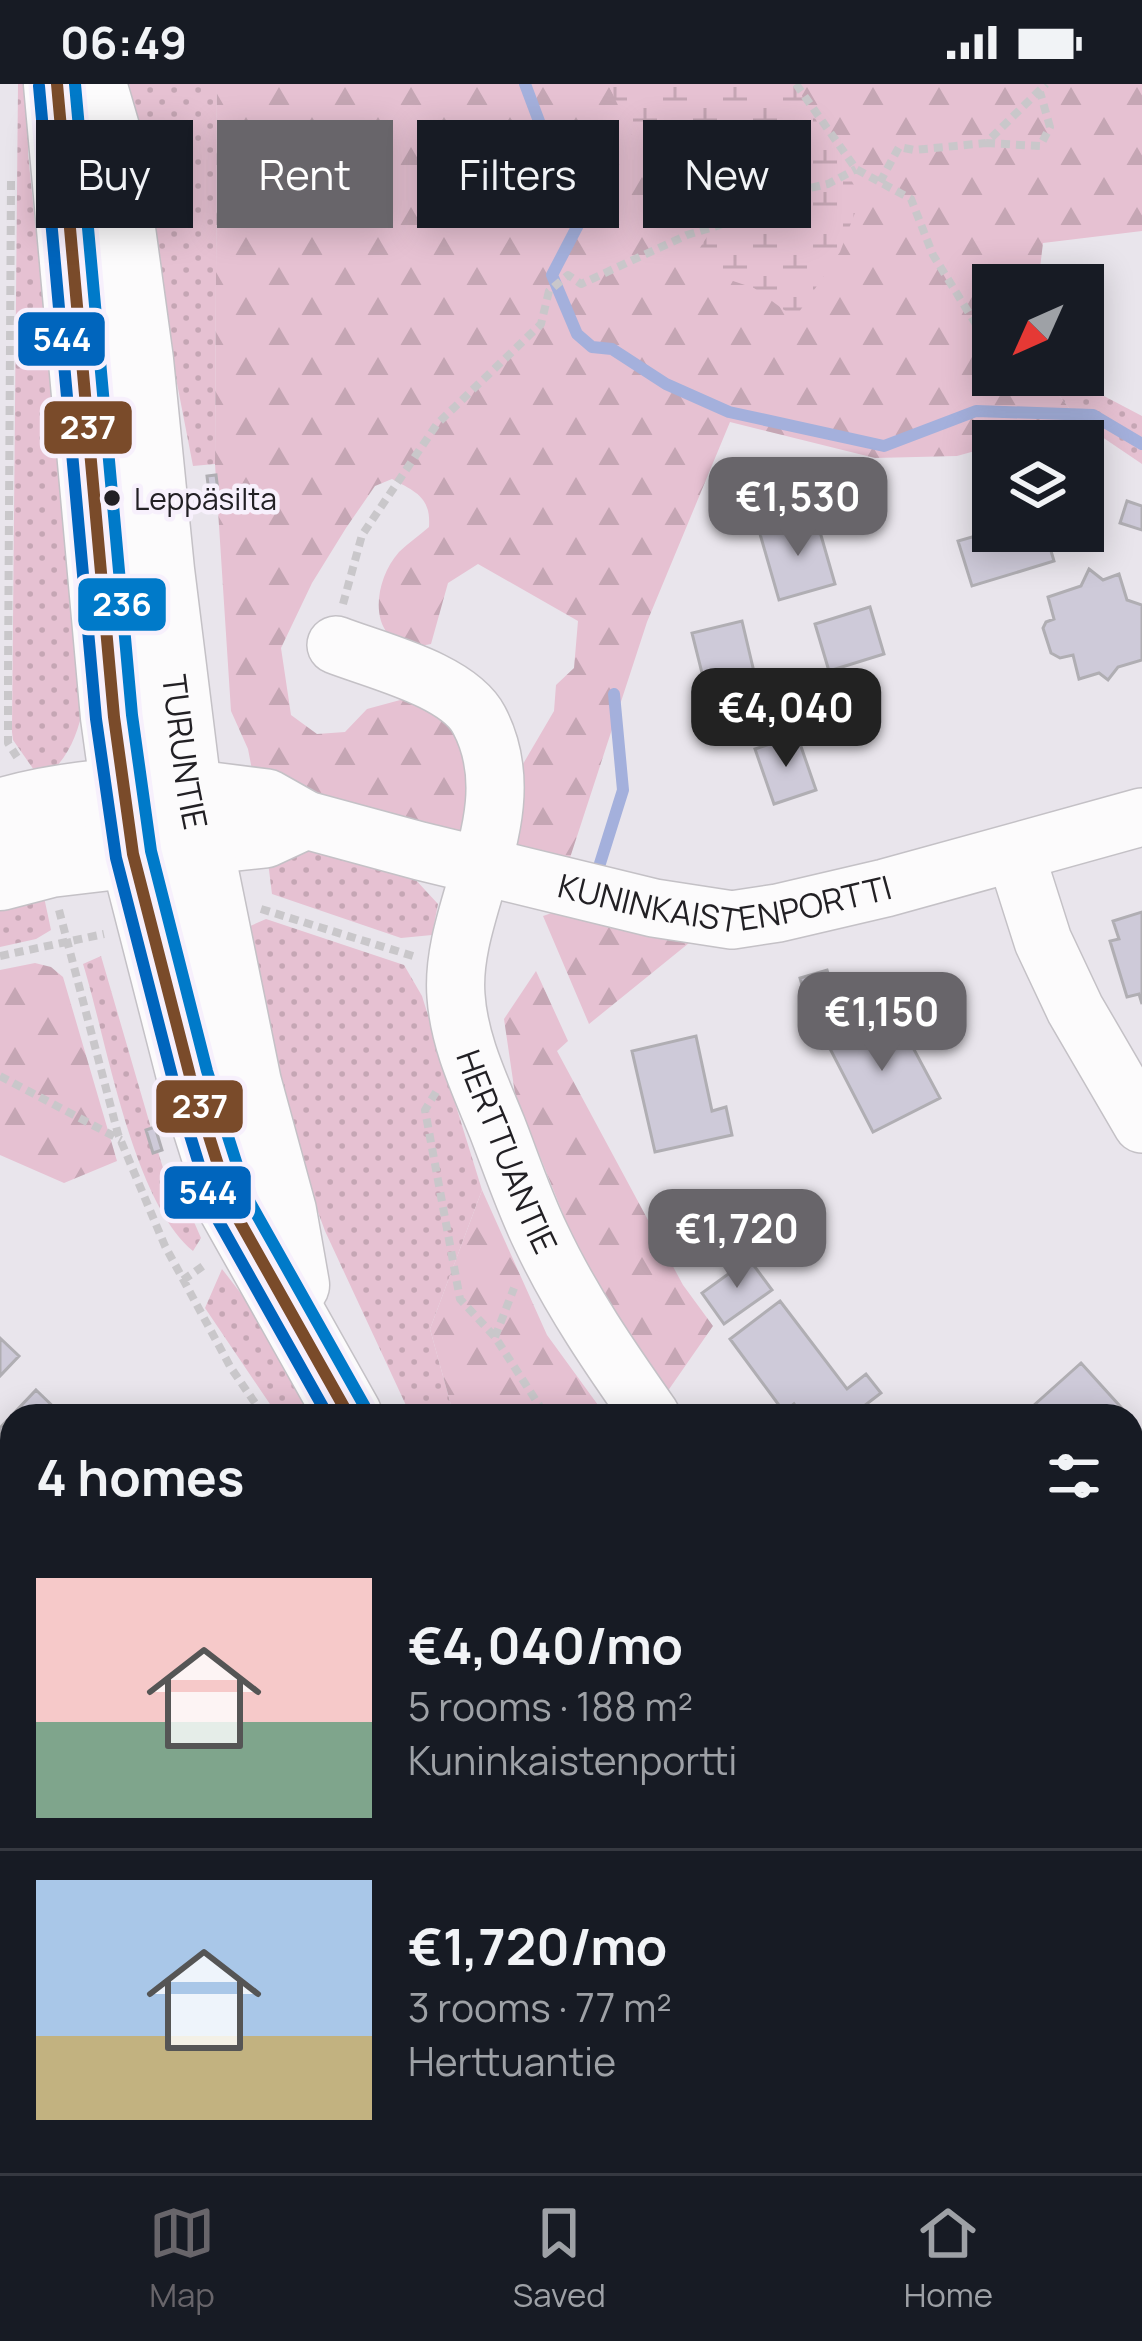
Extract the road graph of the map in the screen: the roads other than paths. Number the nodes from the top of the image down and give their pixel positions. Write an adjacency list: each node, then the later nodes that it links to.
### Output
1 (57, 84): 4 (main road, TURUNTIE)
2 (93, 84): 6 (main road, TURUNTIE)
3 (336, 645): 10 (street, HERTTUANTIE)
4 (123, 790): 5 (main road); 6 (main road); 8 (main road, TURUNTIE)
5 (0, 812)
6 (194, 817): 8 (main road); 10 (street, KUNINKAISTENPORTTI); 13 (main road, TURUNTIE)
7 (1142, 818): 9 (street, KUNINKAISTENPORTTI)
8 (133, 854): 11 (main road); 13 (main road, TURUNTIE)
9 (1016, 854): 10 (street, KUNINKAISTENPORTTI); 12 (street)
10 (484, 865): 15 (street, HERTTUANTIE)
11 (0, 877)
12 (1142, 1124)
13 (307, 1342): 14 (main road, TURUNTIE)
14 (342, 1404)
15 (643, 1404)

